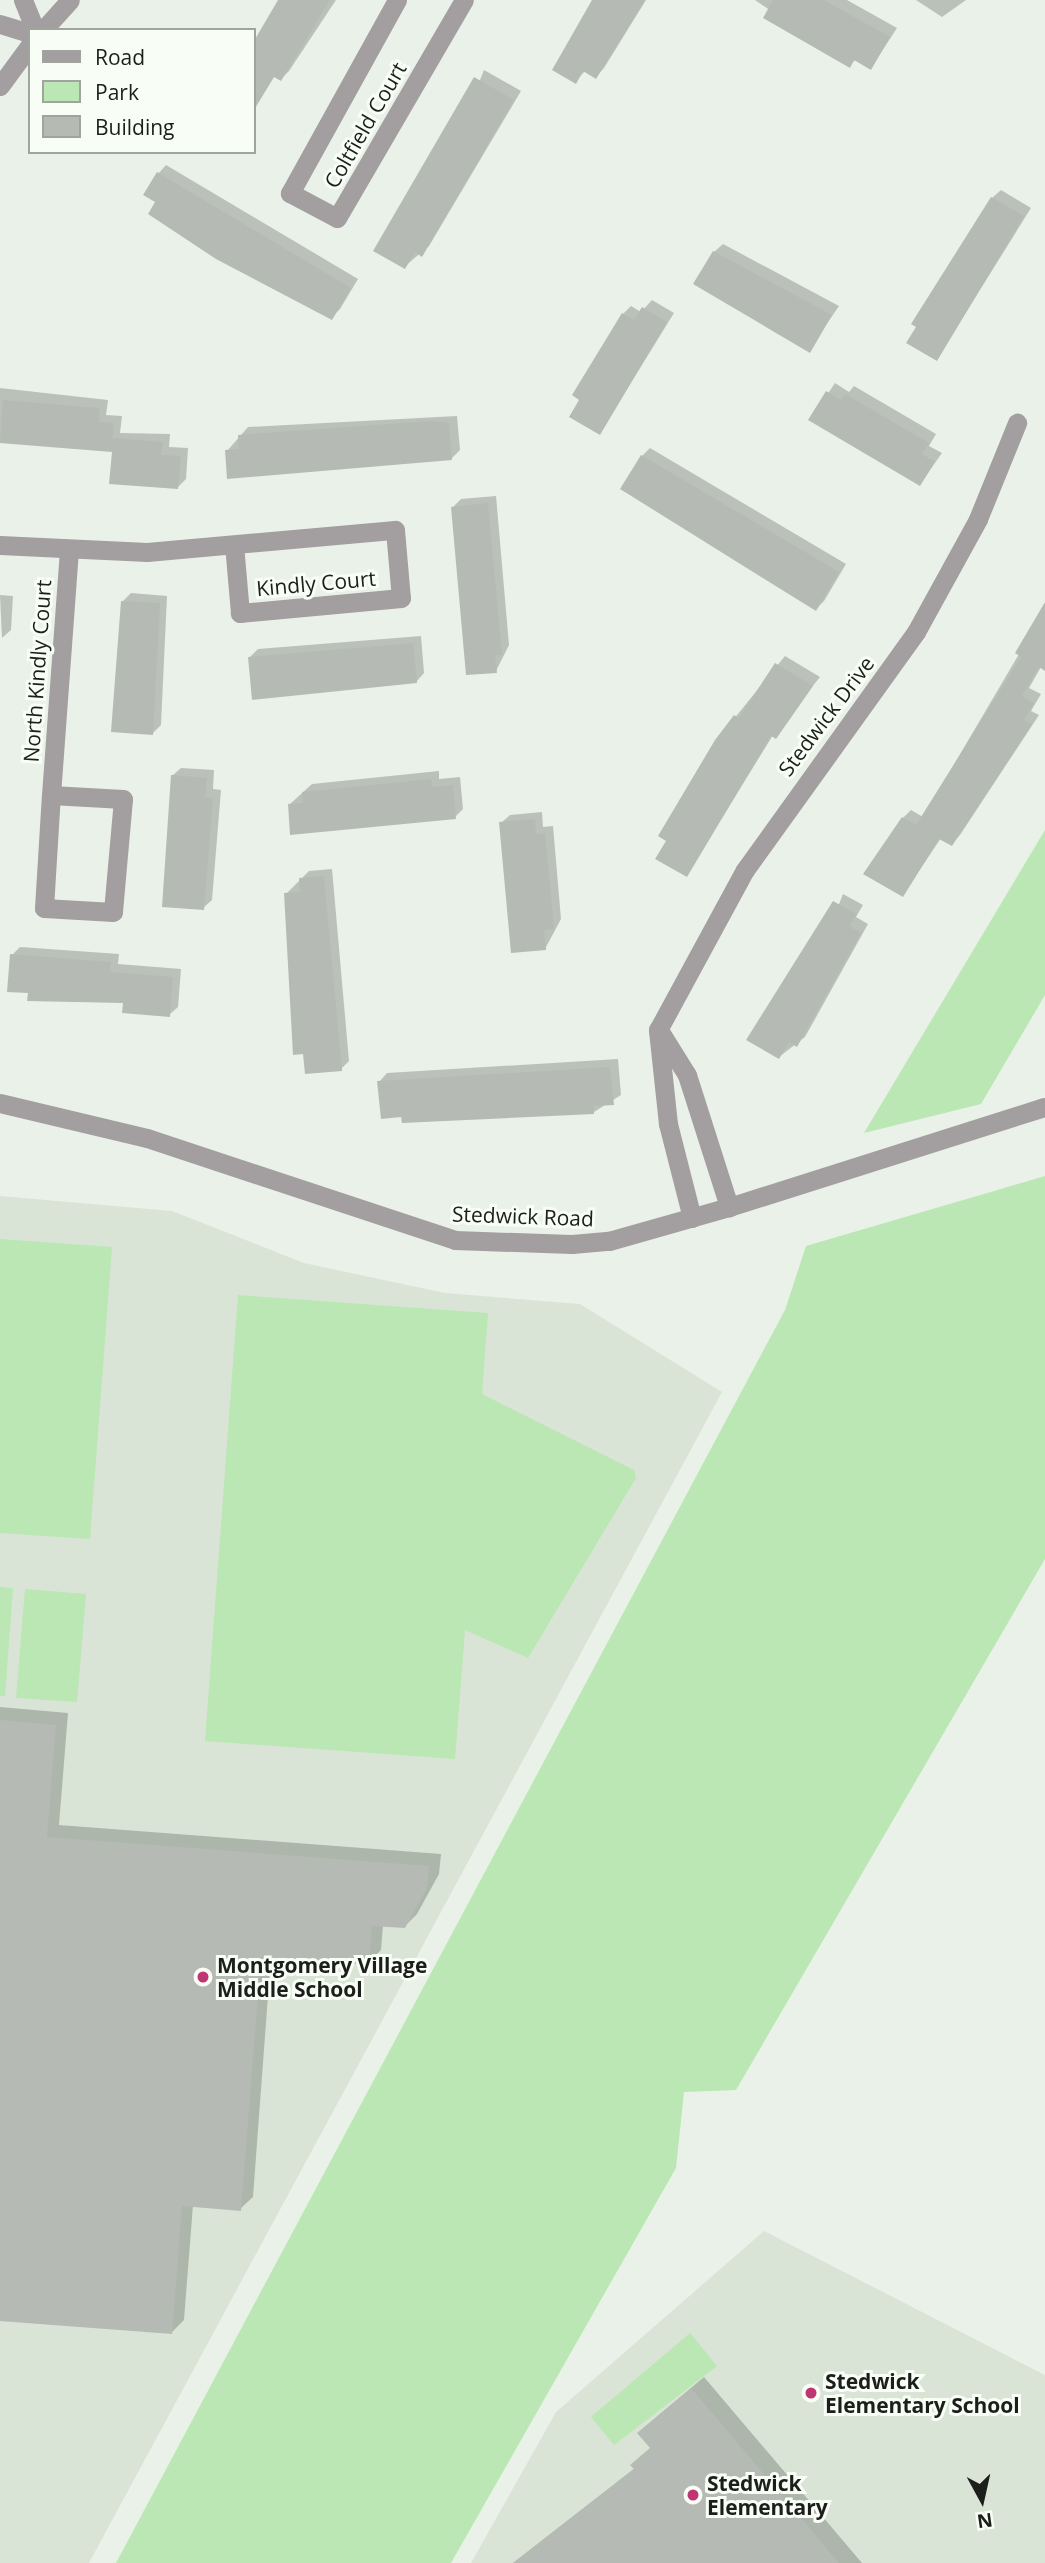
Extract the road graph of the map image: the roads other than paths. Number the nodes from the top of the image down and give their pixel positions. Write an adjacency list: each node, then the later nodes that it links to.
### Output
1 (23, 0): 6 (street)
2 (70, 0): 7 (street)
3 (397, 0): 4 (street, Coltfield Court)
4 (464, 0)
5 (0, 24): 8 (street)
6 (34, 28)
7 (45, 28)
8 (28, 32)
9 (28, 48): 10 (street)
10 (0, 86)
11 (1017, 424): 16 (street, Stedwick Drive)
12 (0, 545): 14 (street, Kindly Court)
13 (234, 545): 13 (street, Kindly Court); 14 (street, Kindly Court)
14 (69, 551): 15 (street, North Kindly Court)
15 (51, 795): 15 (street, North Kindly Court)
16 (658, 1030): 19 (street); 20 (street)
17 (0, 1103): 20 (street, Stedwick Road)
18 (1045, 1107): 19 (street, Stedwick Road)
19 (729, 1207): 20 (street, Stedwick Road)
20 (692, 1218)

